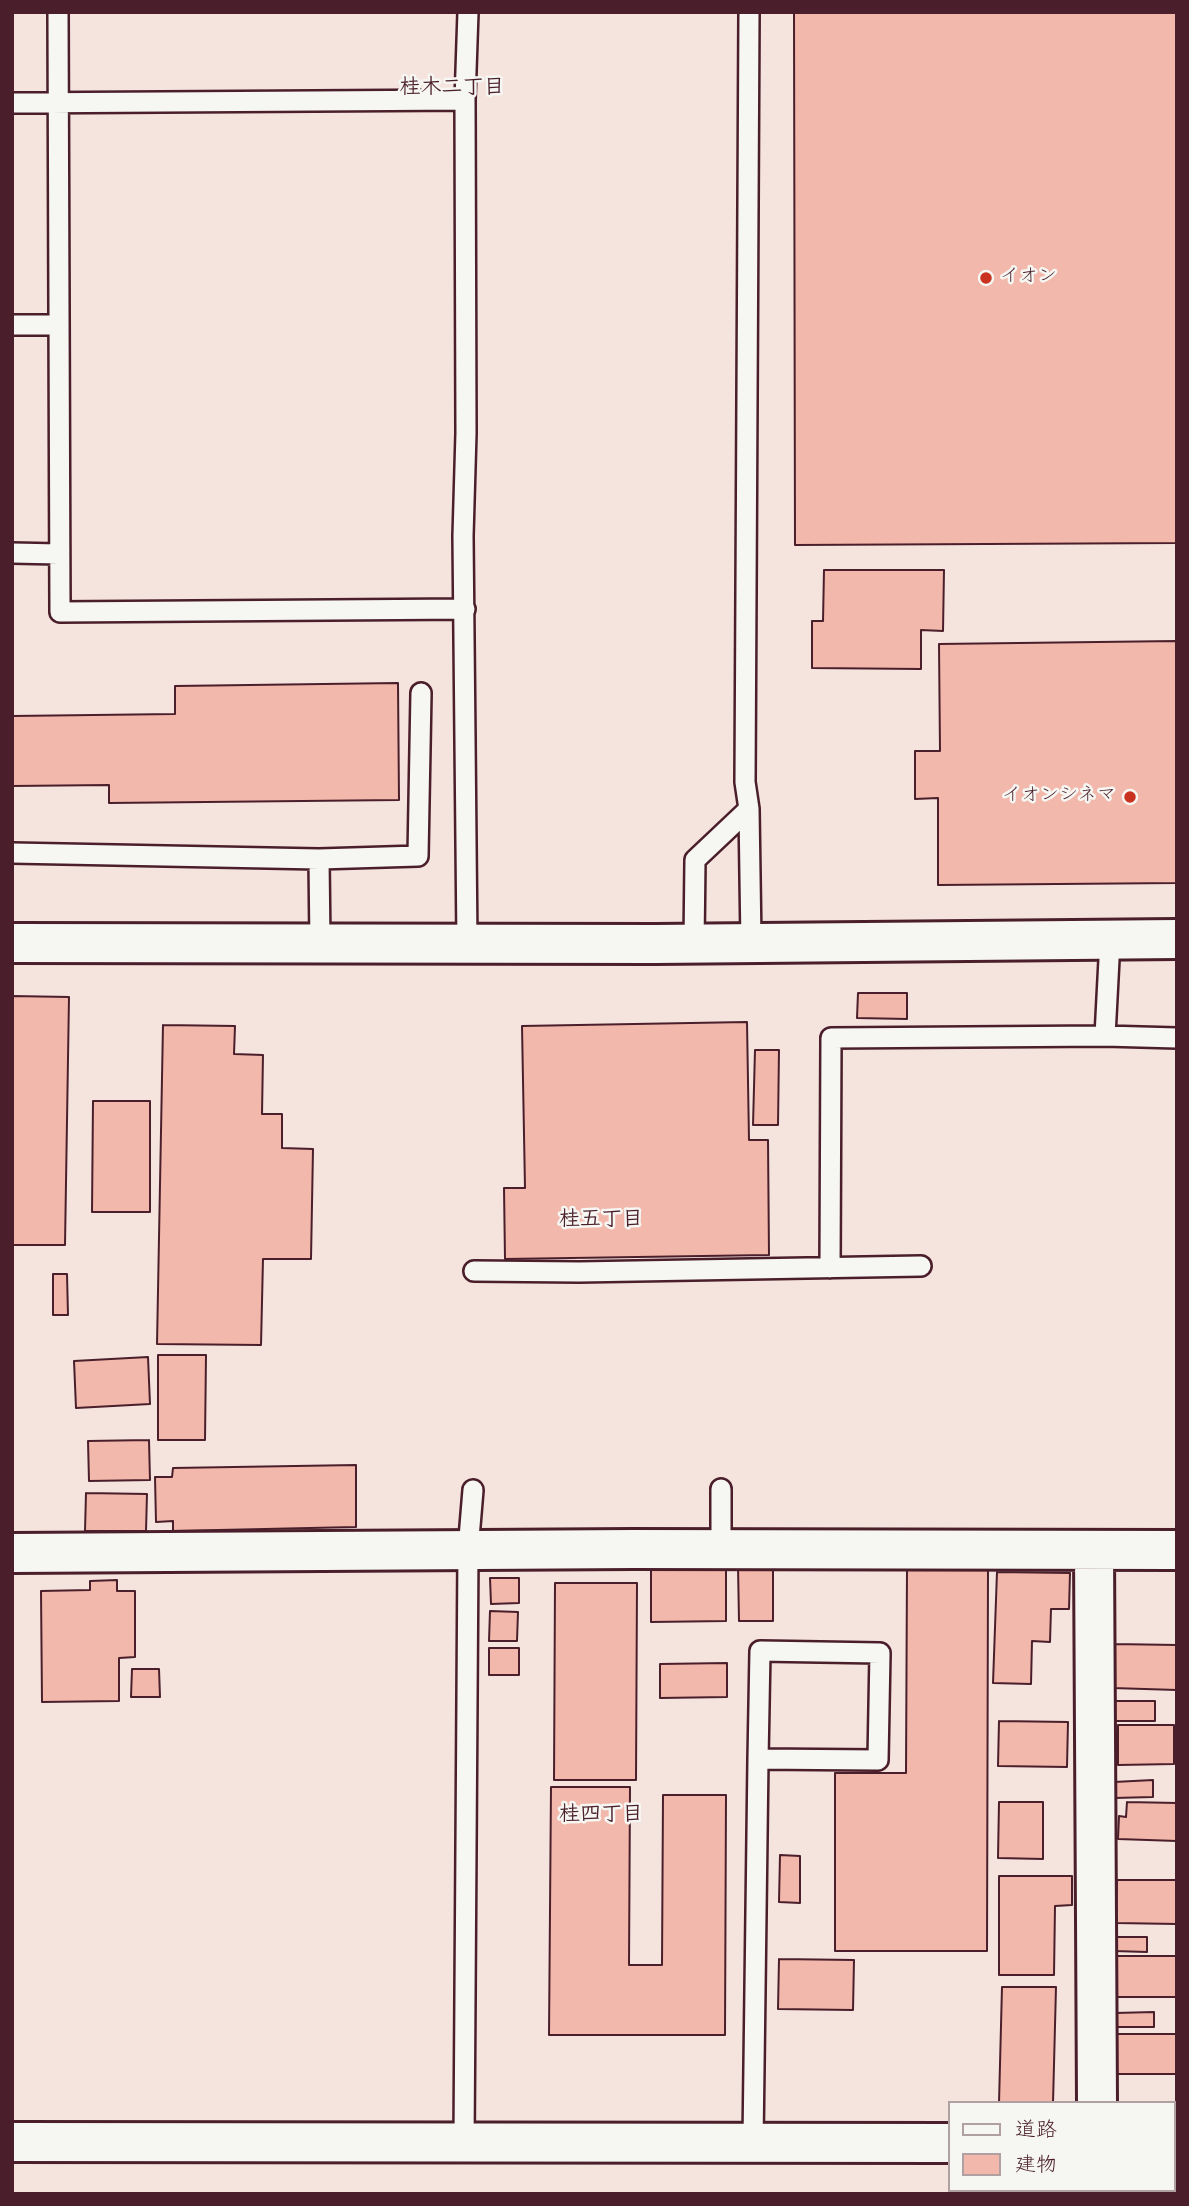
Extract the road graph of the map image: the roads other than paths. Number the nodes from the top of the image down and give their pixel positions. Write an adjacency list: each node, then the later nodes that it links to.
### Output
1 (58, 12): 6 (lane)
2 (468, 12): 4 (lane)
3 (749, 12): 13 (lane)
4 (465, 100): 6 (lane); 11 (lane)
5 (12, 103): 6 (lane)
6 (58, 103): 8 (lane)
7 (12, 325): 8 (lane)
8 (59, 325): 10 (lane)
9 (12, 553): 10 (lane)
10 (59, 554): 11 (lane)
11 (465, 609): 21 (lane)
12 (421, 693): 15 (lane)
13 (749, 809): 19 (lane); 22 (lane)
14 (12, 853): 15 (lane)
15 (319, 859): 20 (lane)
16 (1177, 939): 17 (street)
17 (1110, 940): 19 (street); 23 (lane)
18 (12, 943): 20 (street)
19 (751, 943): 22 (street)
20 (320, 944): 21 (street)
21 (467, 944): 22 (street)
22 (694, 944)
23 (1105, 1036): 24 (lane); 26 (lane)
24 (1177, 1038)
25 (920, 1266): 26 (lane)
26 (830, 1268): 27 (lane)
27 (474, 1272)
28 (721, 1489): 31 (lane)
29 (473, 1490): 30 (lane)
30 (468, 1550): 31 (street); 34 (street); 38 (lane)
31 (721, 1550): 33 (street)
32 (1177, 1550): 33 (street)
33 (1094, 1551): 36 (street)
34 (12, 1553)
35 (758, 1759): 35 (lane); 39 (lane)
36 (1097, 2101)
37 (12, 2141): 38 (street)
38 (464, 2141): 39 (street)
39 (753, 2142): 40 (street)
40 (948, 2143)

